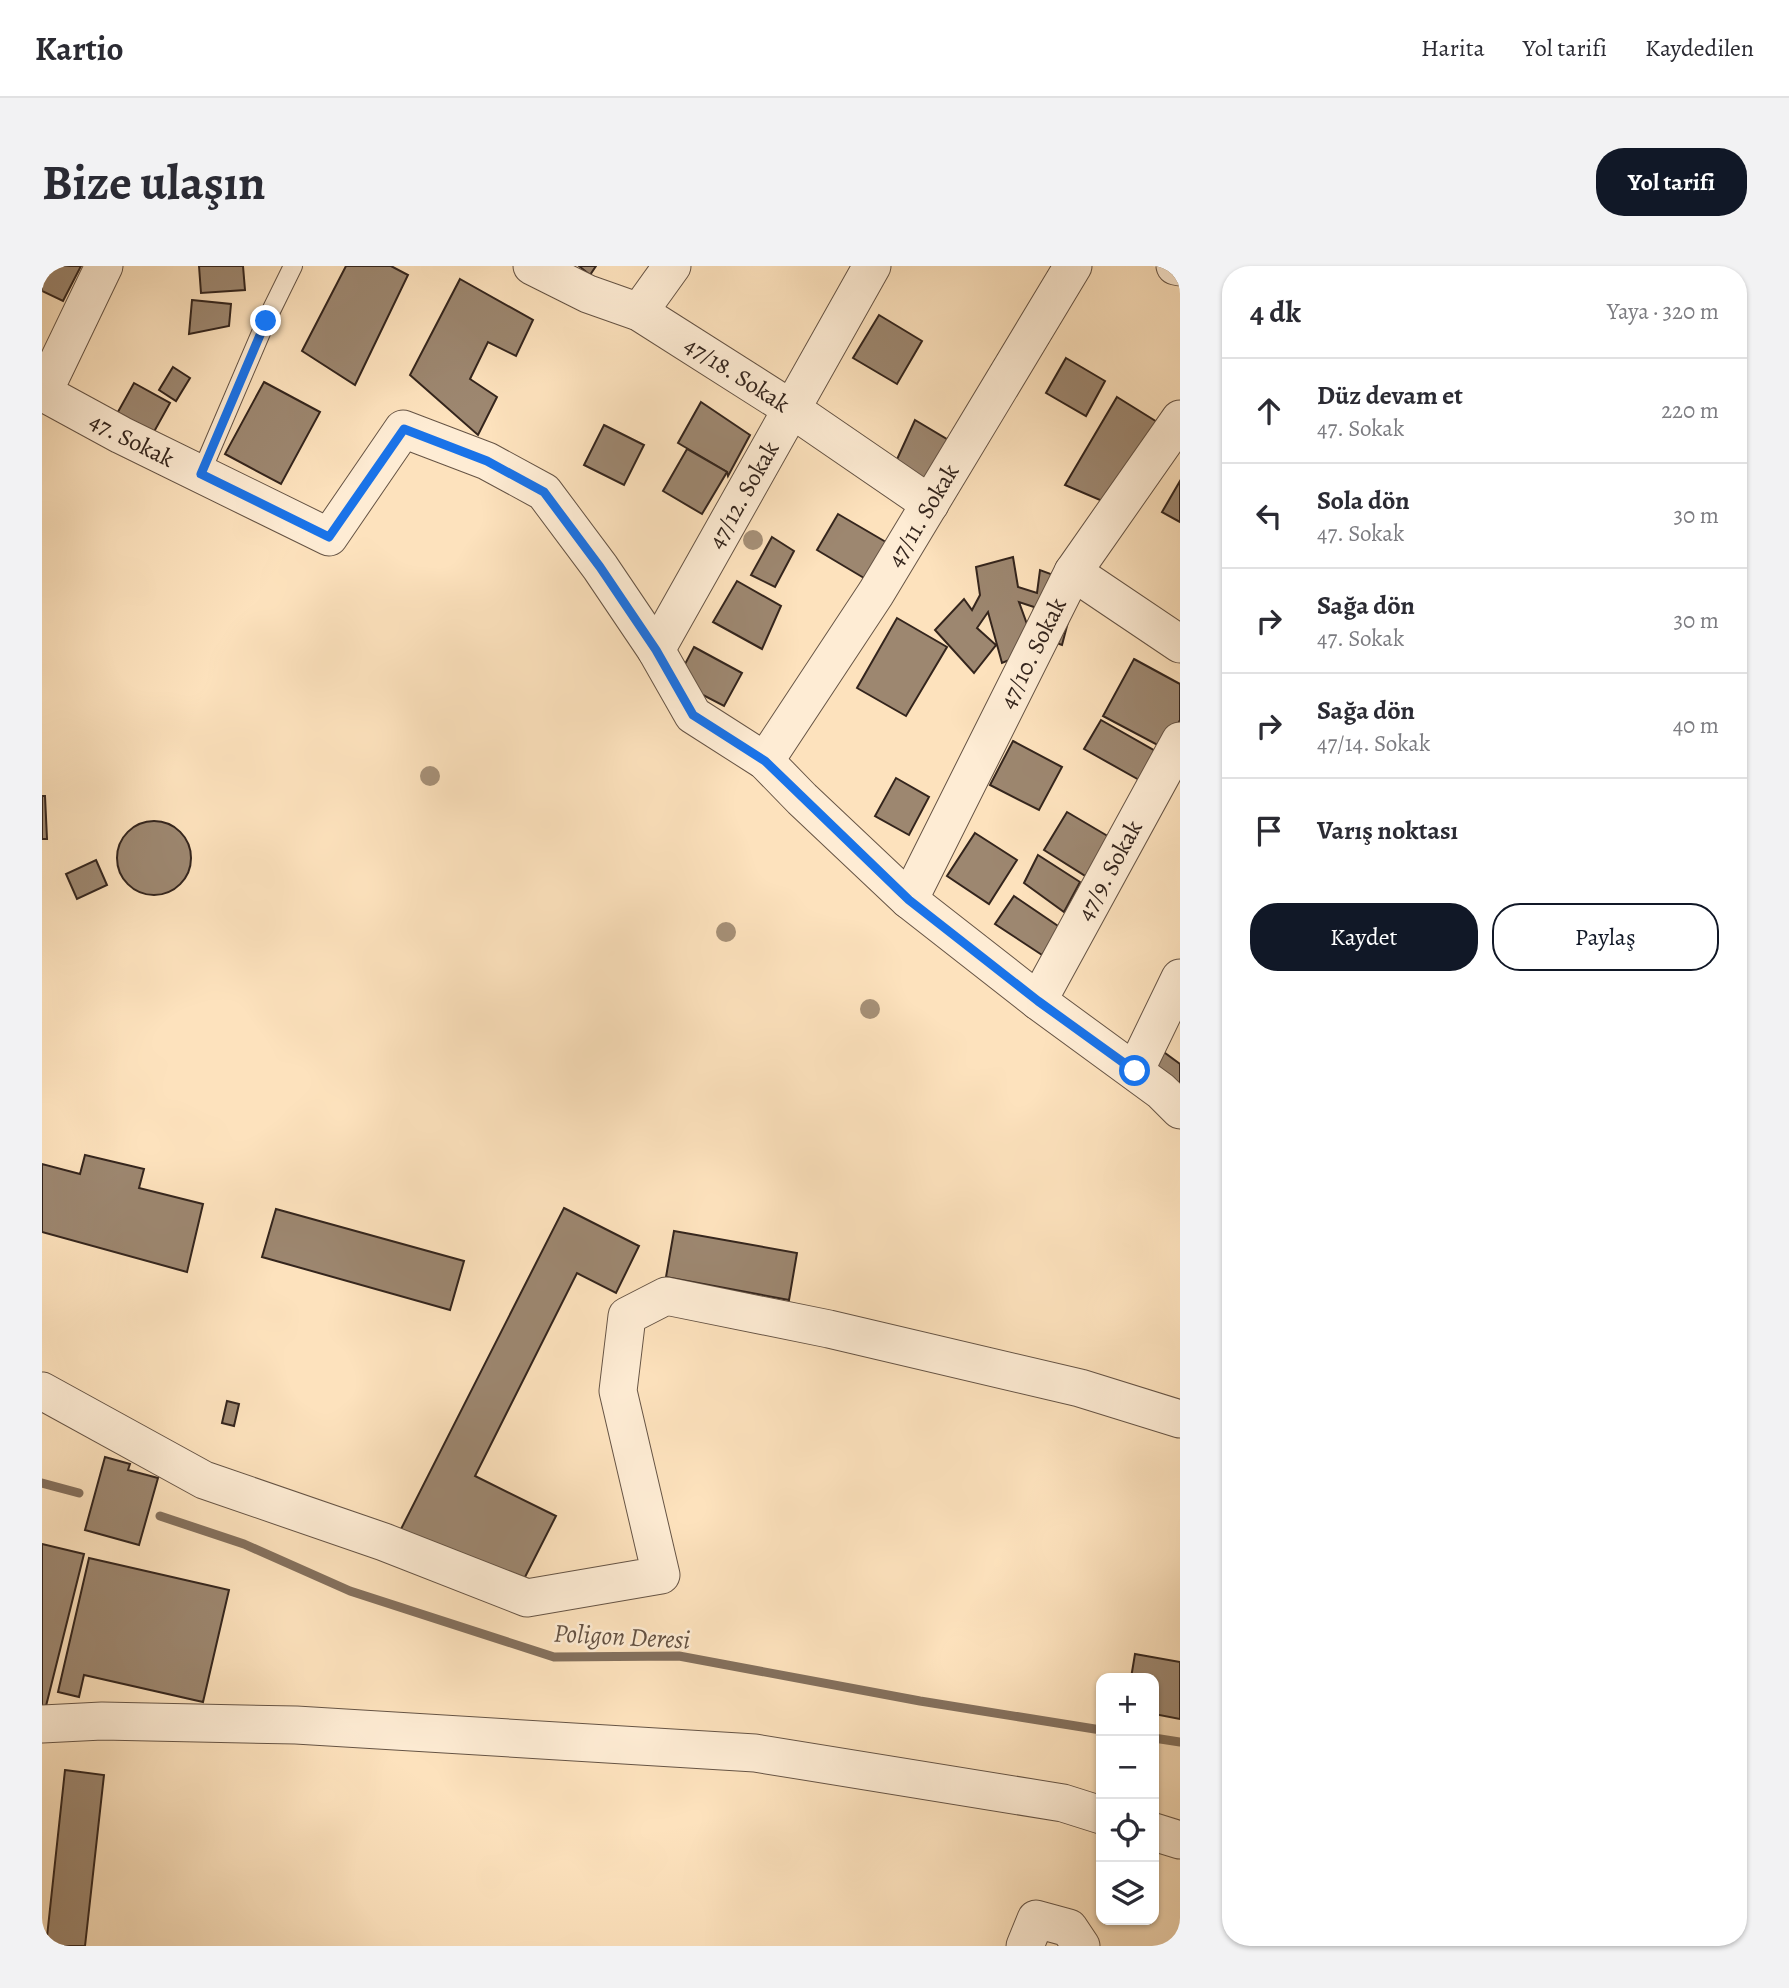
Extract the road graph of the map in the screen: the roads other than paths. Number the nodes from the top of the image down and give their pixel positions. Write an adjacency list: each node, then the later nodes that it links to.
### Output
1 (104, 266): 8 (street)
2 (293, 266): 11 (lane)
3 (532, 266): 7 (street, 47/18. Sokak)
4 (672, 266): 7 (street)
5 (872, 266): 9 (street, 47/12. Sokak)
6 (1073, 266): 12 (street, 47/11. Sokak)
7 (639, 312): 9 (street, 47/18. Sokak)
8 (43, 392): 11 (street, 47. Sokak)
9 (790, 408): 12 (street, 47/18. Sokak); 15 (street, 47/12. Sokak)
10 (1180, 419): 13 (street, 47/10. Sokak)
11 (201, 474): 15 (street, 47. Sokak)
12 (930, 504): 17 (street, 47/11. Sokak)
13 (1073, 572): 14 (street); 18 (street, 47/10. Sokak)
14 (1180, 644)
15 (656, 650): 17 (street, 47. Sokak)
16 (1180, 741): 20 (street, 47/9. Sokak)
17 (765, 761): 18 (street, 47. Sokak)
18 (909, 900): 20 (street, 47. Sokak)
19 (1180, 978): 21 (street)
20 (1038, 1001): 21 (street, 47. Sokak)
21 (1135, 1071): 22 (street, 47. Sokak)
22 (1180, 1110)
23 (42, 1391): 24 (street)
24 (1180, 1419)
25 (42, 1724): 26 (street)
26 (1096, 1813)
27 (1159, 1834): 28 (street)
28 (1180, 1840)
29 (1026, 1946): 30 (street)
30 (1081, 1946)

